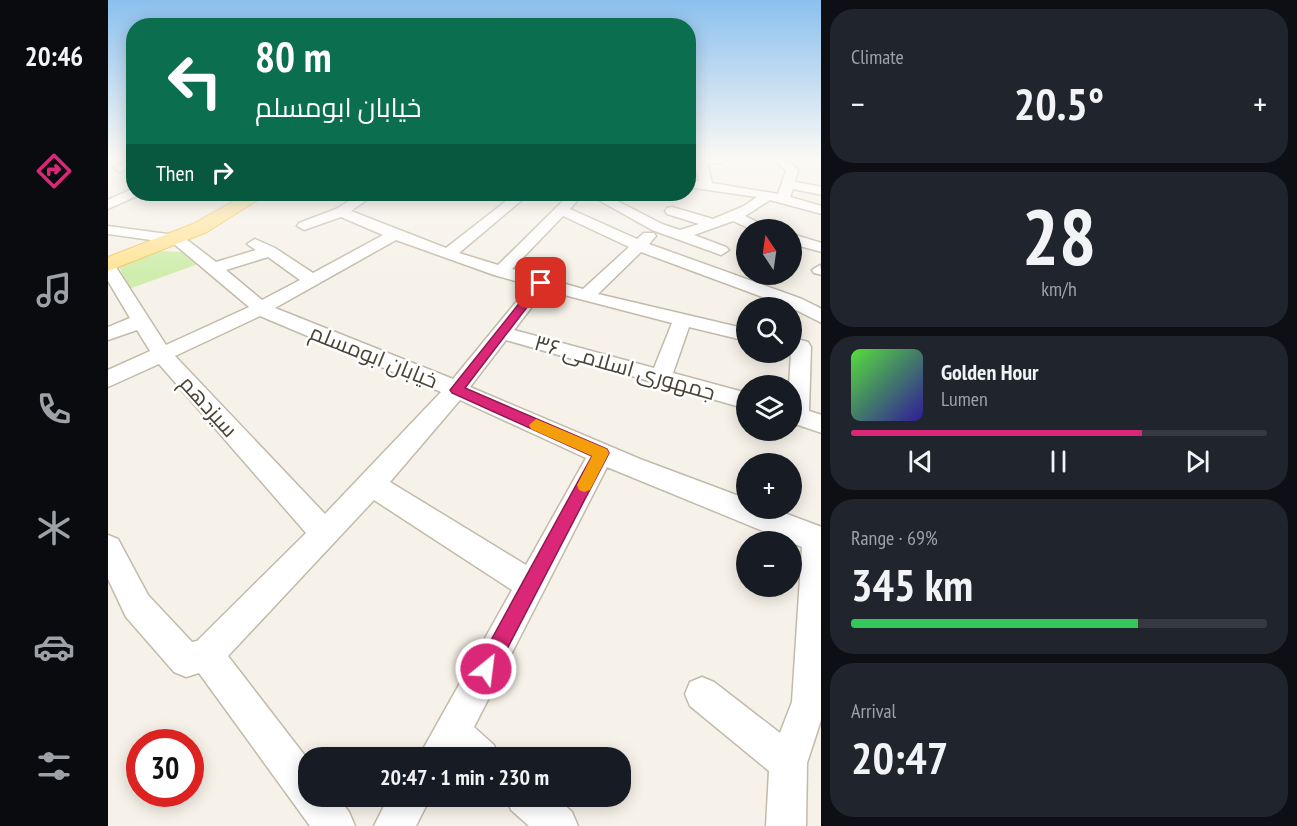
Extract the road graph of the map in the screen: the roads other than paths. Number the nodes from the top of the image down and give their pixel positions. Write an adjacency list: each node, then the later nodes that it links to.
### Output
1 (768, 195): 16 (street)
2 (126, 196): 11 (street)
3 (770, 196): 5 (street)
4 (784, 196): 5 (street)
5 (783, 199): 13 (street)
6 (245, 201): 24 (main road)
7 (358, 201): 15 (street)
8 (514, 201): 31 (street)
9 (570, 201): 12 (street)
10 (608, 201): 20 (street)
11 (108, 205)
12 (560, 210): 27 (street); 34 (street)
13 (821, 210)
14 (672, 211): 18 (street)
15 (341, 212): 19 (street); 23 (street)
16 (735, 217): 17 (street); 18 (street)
17 (740, 219)
18 (711, 222): 22 (street)
19 (304, 226)
20 (657, 227): 22 (street); 27 (street)
21 (108, 230): 24 (street)
22 (680, 234): 29 (street)
23 (394, 235): 31 (street); 35 (street)
24 (177, 238): 32 (main road); 33 (street, خیابان ابومسلم)
25 (802, 242): 28 (street)
26 (255, 244): 30 (street)
27 (640, 246): 37 (street); 39 (street)
28 (821, 248)
29 (720, 250)
30 (270, 251): 33 (street); 35 (street)
31 (449, 253): 34 (street)
32 (108, 266): 41 (street, سیزدهم)
33 (215, 268): 38 (street, خیابان ابومسلم)
34 (500, 272): 36 (street)
35 (313, 281): 38 (street)
36 (541, 283): 37 (street); 43 (street)
37 (587, 295): 40 (street)
38 (260, 309): 46 (street); 50 (street, خیابان ابومسلم)
39 (821, 316)
40 (682, 320): 42 (street); 48 (street)
41 (141, 321): 44 (street); 46 (street, سیزدهم)
42 (736, 332)
43 (502, 333): 48 (street, جمهوری اسلامی ۳۶); 50 (street)
44 (108, 334)
45 (805, 348): 47 (street)
46 (162, 355): 49 (street); 56 (street, سیزدهم)
47 (801, 375)
48 (661, 378): 51 (street, جمهوری اسلامی ۳۶)
49 (108, 379)
50 (456, 390): 54 (street, خیابان ابومسلم); 55 (street)
51 (736, 399)
52 (802, 417): 53 (street)
53 (821, 424)
54 (602, 453): 57 (street, خیابان ابومسلم); 59 (street)
55 (372, 485): 56 (street); 59 (street)
56 (325, 534): 60 (street)
57 (819, 540): 62 (street)
58 (108, 549): 60 (street)
59 (532, 585): 63 (street)
60 (206, 655): 65 (street)
61 (702, 694): 64 (street)
62 (815, 706): 64 (street)
63 (444, 745)
64 (788, 763): 72 (street)
65 (298, 777)
66 (320, 807): 69 (street)
67 (405, 807): 70 (street)
68 (537, 807): 71 (street)
69 (335, 826)
70 (394, 826)
71 (558, 826)
72 (786, 826)

